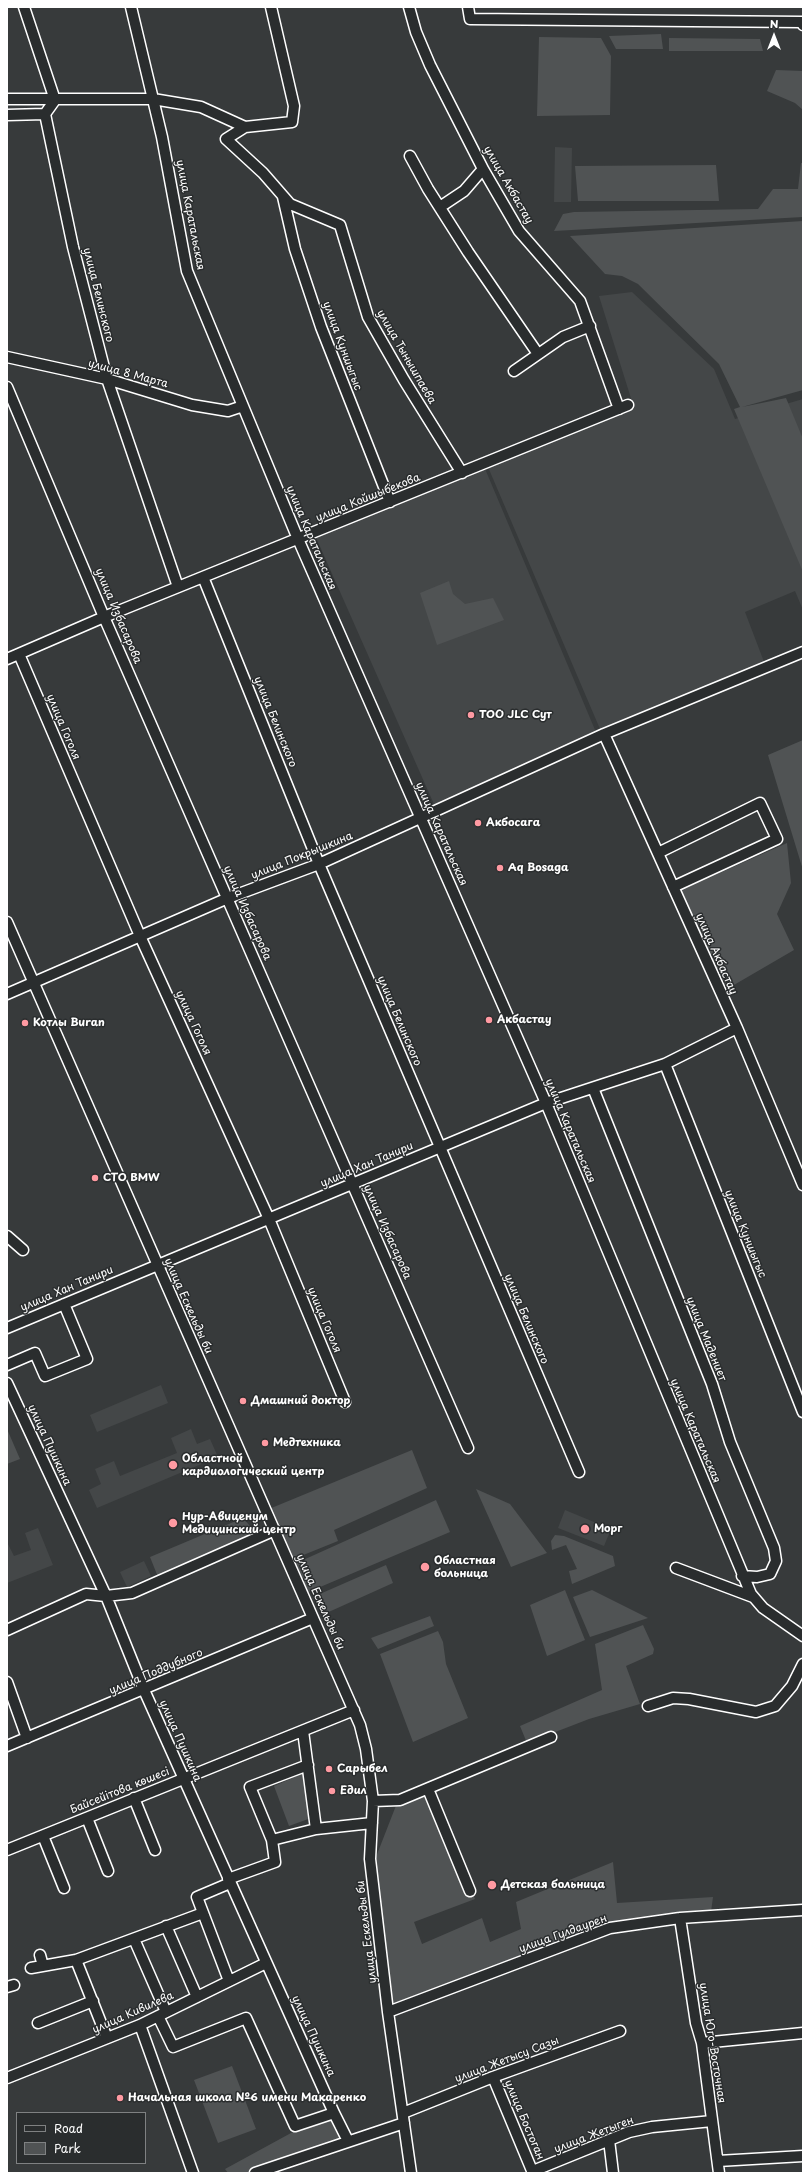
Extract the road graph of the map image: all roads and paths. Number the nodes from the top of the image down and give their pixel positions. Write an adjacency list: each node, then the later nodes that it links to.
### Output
1 (24, 7): 9 (street)
2 (131, 7): 8 (street, улица Каратальская)
3 (271, 7): 12 (street)
4 (409, 7): 14 (street, улица Акбастау)
5 (468, 7): 6 (street)
6 (803, 25)
7 (7, 99): 9 (street)
8 (153, 99): 9 (street); 12 (street); 23 (street, улица Каратальская)
9 (55, 100): 10 (street)
10 (45, 114): 11 (street); 21 (street, улица Белинского)
11 (7, 115)
12 (245, 127): 15 (street, улица Тынышпаева)
13 (410, 156): 16 (street)
14 (484, 169): 16 (street); 17 (street, улица Акбастау)
15 (282, 194): 25 (street, улица Тынышпаева); 26 (street, улица Куншыгыс)
16 (440, 207): 18 (street)
17 (590, 326): 18 (street); 24 (street, улица Акбастау)
18 (538, 354): 20 (street)
19 (7, 357): 21 (street, улица 8 Марта)
20 (514, 371)
21 (107, 379): 23 (street, улица 8 Марта); 29 (street, улица Белинского)
22 (7, 387): 30 (street, улица Избасарова)
23 (243, 406): 27 (street, улица Каратальская)
24 (623, 407): 25 (street, улица Койшыбекова)
25 (462, 473): 26 (street, улица Койшыбекова)
26 (390, 502): 27 (street, улица Койшыбекова)
27 (298, 539): 28 (street, улица Койшыбекова); 35 (street, улица Каратальская)
28 (203, 577): 29 (street, улица Койшыбекова); 37 (street, улица Белинского)
29 (178, 587): 30 (street, улица Койшыбекова)
30 (104, 616): 32 (street, улица Койшыбекова); 39 (street, улица Избасарова)
31 (803, 652): 34 (street, улица Покрышкина)
32 (19, 654): 33 (street, улица Койшыбекова); 41 (street, улица Гоголя)
33 (7, 659)
34 (604, 734): 35 (street, улица Покрышкина); 36 (street, улица Акбастау)
35 (421, 818): 37 (street, улица Покрышкина); 47 (street, улица Каратальская)
36 (658, 853): 38 (street, улица Акбастау); 38 (street)
37 (319, 864): 39 (street, улица Покрышкина); 48 (street, улица Белинского)
38 (673, 887): 44 (street, улица Акбастау)
39 (228, 898): 41 (street, улица Покрышкина); 49 (street, улица Избасарова)
40 (7, 922): 42 (street, улица Ескельды би)
41 (140, 936): 42 (street, улица Покрышкина); 51 (street, улица Гоголя)
42 (32, 983): 43 (street, улица Покрышкина); 54 (street, улица Ескельды би)
43 (7, 994)
44 (737, 1028): 45 (street, улица Хан Танири); 50 (street, улица Акбастау)
45 (665, 1064): 46 (street, улица Хан Танири); 60 (street, улица Куншыгыс)
46 (593, 1088): 47 (street, улица Хан Танири); 65 (street, улица Мадениет)
47 (546, 1103): 48 (street, улица Хан Танири); 65 (street, улица Каратальская)
48 (439, 1148): 49 (street, улица Хан Танири); 62 (street, улица Белинского)
49 (353, 1184): 51 (street, улица Хан Танири); 61 (street, улица Избасарова)
50 (803, 1185)
51 (269, 1218): 54 (street, улица Хан Танири); 59 (street, улица Гоголя)
52 (7, 1236): 53 (street)
53 (23, 1250)
54 (157, 1264): 55 (street, улица Хан Танири); 63 (street, улица Ескельды би)
55 (64, 1304): 56 (street, улица Хан Танири); 57 (street)
56 (7, 1328)
57 (7, 1365)
58 (7, 1383): 66 (street, улица Пушкина)
59 (345, 1402)
60 (803, 1412)
61 (468, 1448)
62 (578, 1472)
63 (275, 1530): 66 (street); 68 (street, улица Ескельды би)
64 (676, 1568): 67 (street)
65 (742, 1576): 67 (street, улица Каратальская)
66 (106, 1596): 69 (street); 73 (street, улица Пушкина)
67 (753, 1597): 70 (street, улица Каратальская)
68 (314, 1618): 73 (street, улица Поддубного); 75 (street, улица Ескельды би)
69 (7, 1630)
70 (803, 1636)
71 (803, 1664): 74 (street)
72 (7, 1682): 78 (street)
73 (144, 1690): 78 (street, улица Поддубного); 81 (street, улица Пушкина)
74 (648, 1706)
75 (354, 1710): 76 (street, Байсейітова көшесі); 84 (street, улица Ескельды би)
76 (303, 1731): 80 (street); 81 (street, Байсейітова көшесі)
77 (551, 1737): 82 (street)
78 (27, 1738): 79 (street, улица Поддубного)
79 (7, 1746)
80 (308, 1765): 87 (street); 89 (street)
81 (184, 1778): 83 (street, Байсейітова көшесі); 93 (street, улица Пушкина)
82 (428, 1789): 84 (street); 95 (street)
83 (134, 1798): 85 (street, Байсейітова көшесі); 91 (street)
84 (373, 1801): 86 (street, улица Ескельды би)
85 (87, 1818): 88 (street, Байсейітова көшесі); 92 (street)
86 (372, 1823): 87 (street); 109 (street, улица Ескельды би)
87 (316, 1829): 89 (street)
88 (43, 1836): 90 (street, Байсейітова көшесі); 94 (street)
89 (272, 1840): 93 (street)
90 (7, 1850)
91 (155, 1850)
92 (108, 1871)
93 (229, 1881): 97 (street); 103 (street, улица Пушкина)
94 (64, 1888)
95 (470, 1891)
96 (803, 1910): 98 (street, улица Гулдаурен)
97 (203, 1913): 99 (street); 106 (street)
98 (680, 1918): 109 (street, улица Гулдаурен); 116 (street, улица Юго-Восточная)
99 (166, 1926): 100 (street); 107 (street)
100 (134, 1938): 102 (street); 110 (street)
101 (40, 1955): 104 (street)
102 (76, 1960): 104 (street); 108 (street)
103 (266, 1964): 106 (street, улица Кивилева); 119 (street, улица Пушкина)
104 (43, 1966): 105 (street)
105 (31, 1968)
106 (229, 1981): 107 (street, улица Кивилева)
107 (197, 1997): 110 (street, улица Кивилева)
108 (93, 2001): 111 (street); 115 (street)
109 (388, 2012): 120 (street, улица Ескельды би)
110 (162, 2014): 112 (street, улица Кивилева); 119 (street)
111 (38, 2023)
112 (140, 2025): 115 (street, улица Кивилева); 128 (street)
113 (620, 2031): 117 (street, улица Жетысу Сазы)
114 (803, 2033): 116 (street)
115 (107, 2038): 118 (street, улица Кивилева)
116 (702, 2043): 121 (street, улица Юго-Восточная)
117 (493, 2077): 120 (street, улица Жетысу Сазы); 127 (street, улица Бостоган)
118 (7, 2078)
119 (333, 2111): 123 (street, улица Пушкина)
120 (404, 2118): 123 (street, улица Жетысу Сазы); 130 (street, улица Ескельды би)
121 (712, 2121): 122 (street, улица Жетыген); 125 (street, улица Юго-Восточная)
122 (608, 2140): 127 (street, улица Жетыген); 131 (street)
123 (348, 2141): 126 (street, улица Жетысу Сазы)
124 (803, 2156): 125 (street)
125 (718, 2161): 132 (street, улица Юго-Восточная)
126 (272, 2170): 129 (street, улица Жетысу Сазы)
127 (533, 2172)
128 (192, 2173)
129 (255, 2173)
130 (411, 2173)
131 (614, 2173)
132 (720, 2173)

